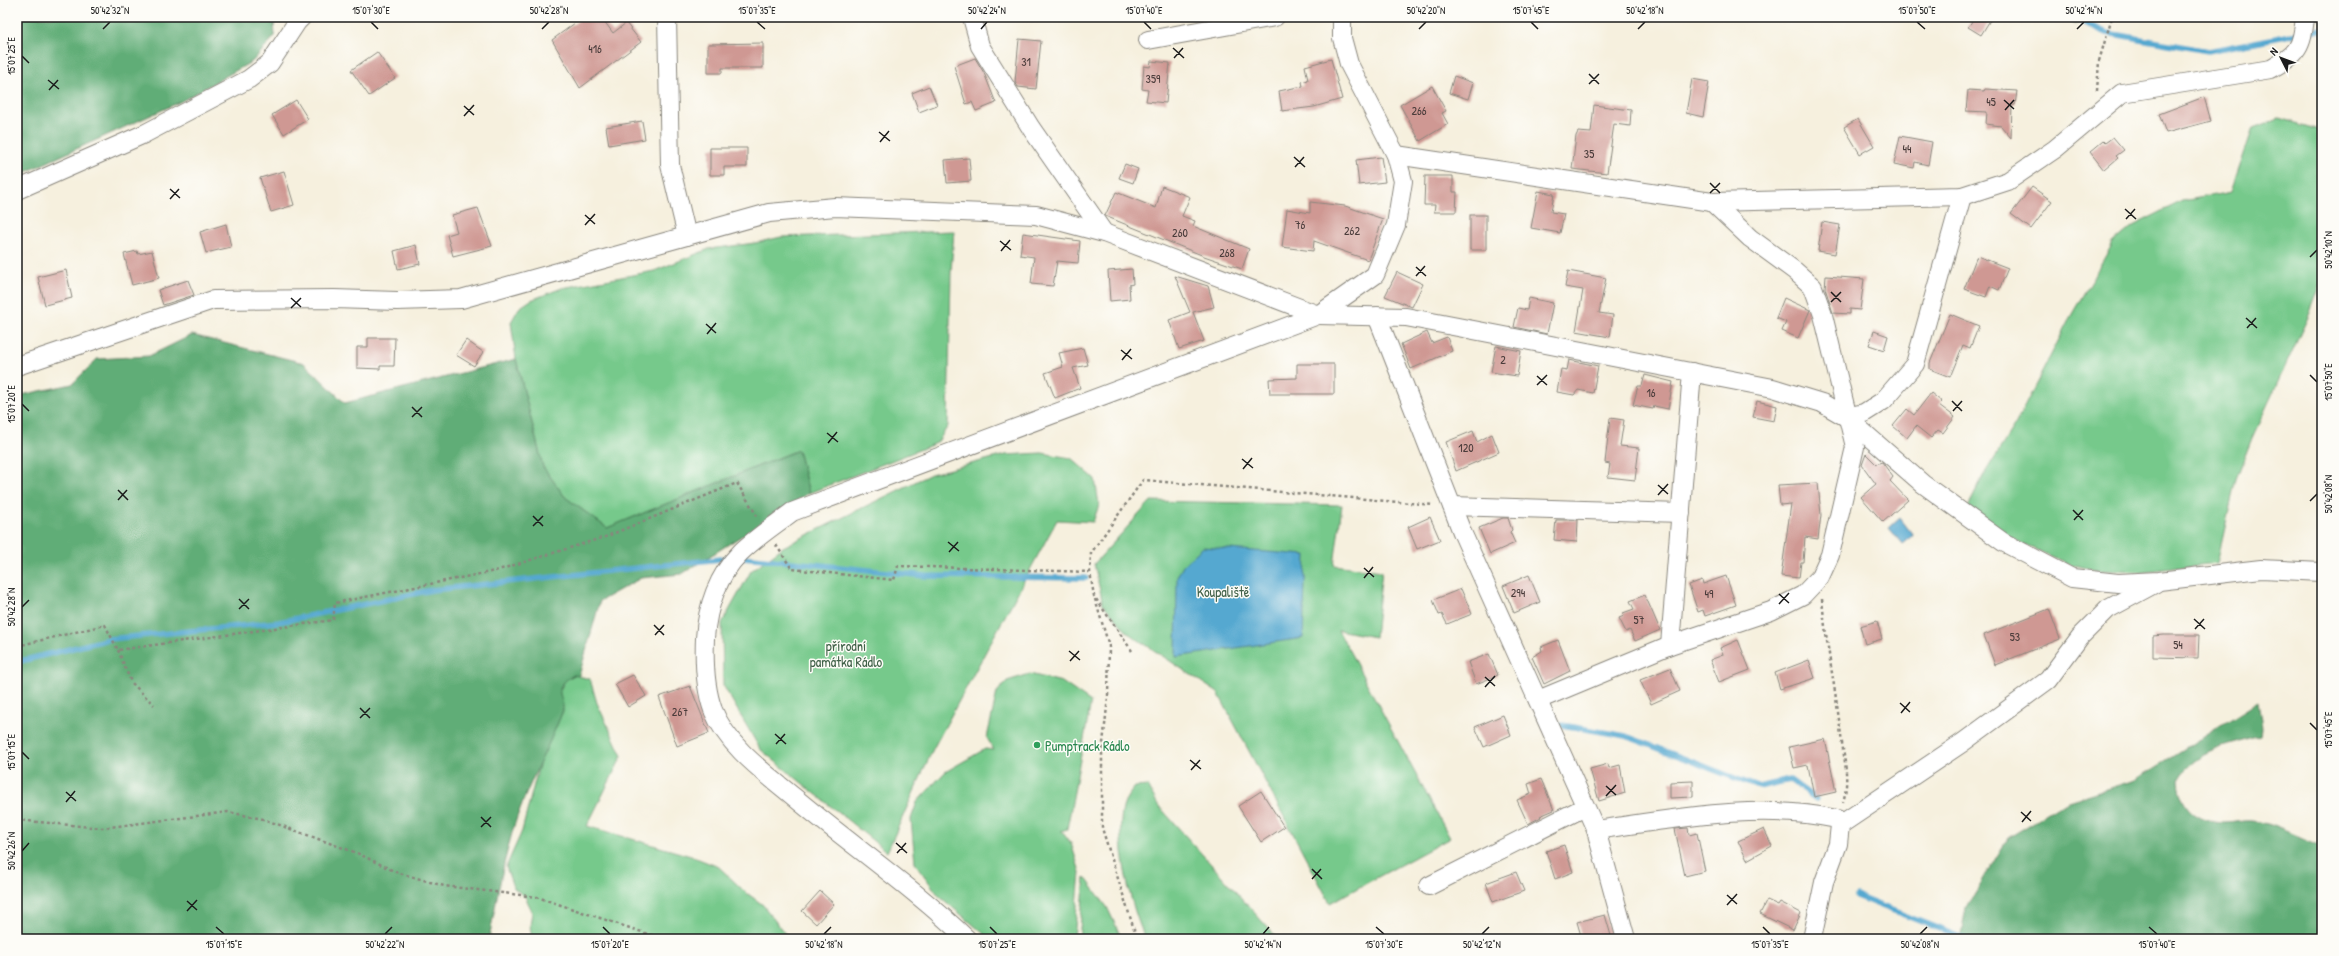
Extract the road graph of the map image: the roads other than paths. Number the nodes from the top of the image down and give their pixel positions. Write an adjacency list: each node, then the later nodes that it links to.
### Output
1 (302, 17): 9 (street)
2 (667, 17): 13 (street)
3 (972, 17): 12 (street)
4 (1275, 17): 7 (street)
5 (1342, 17): 8 (street)
6 (2305, 17): 10 (street)
7 (1148, 40)
8 (1396, 155): 11 (street); 14 (street)
9 (17, 190)
10 (1962, 196): 11 (street); 18 (street)
11 (1712, 202): 18 (street)
12 (1104, 233): 13 (street); 14 (street)
13 (687, 236): 16 (street)
14 (1318, 315): 15 (street); 29 (street)
15 (1377, 316): 17 (street); 19 (street)
16 (17, 366)
17 (1692, 372): 18 (street); 20 (street)
18 (1846, 417): 22 (street); 23 (street)
19 (1452, 506): 20 (street); 24 (street)
20 (1681, 512): 23 (street)
21 (2321, 572): 22 (street)
22 (2159, 581): 26 (street)
23 (1670, 645): 24 (street)
24 (1538, 700): 25 (street)
25 (1585, 807): 27 (street); 28 (street)
26 (1839, 822): 27 (street); 31 (street)
27 (1596, 830): 30 (street)
28 (1429, 886)
29 (966, 939)
30 (1626, 939)
31 (1812, 939)

